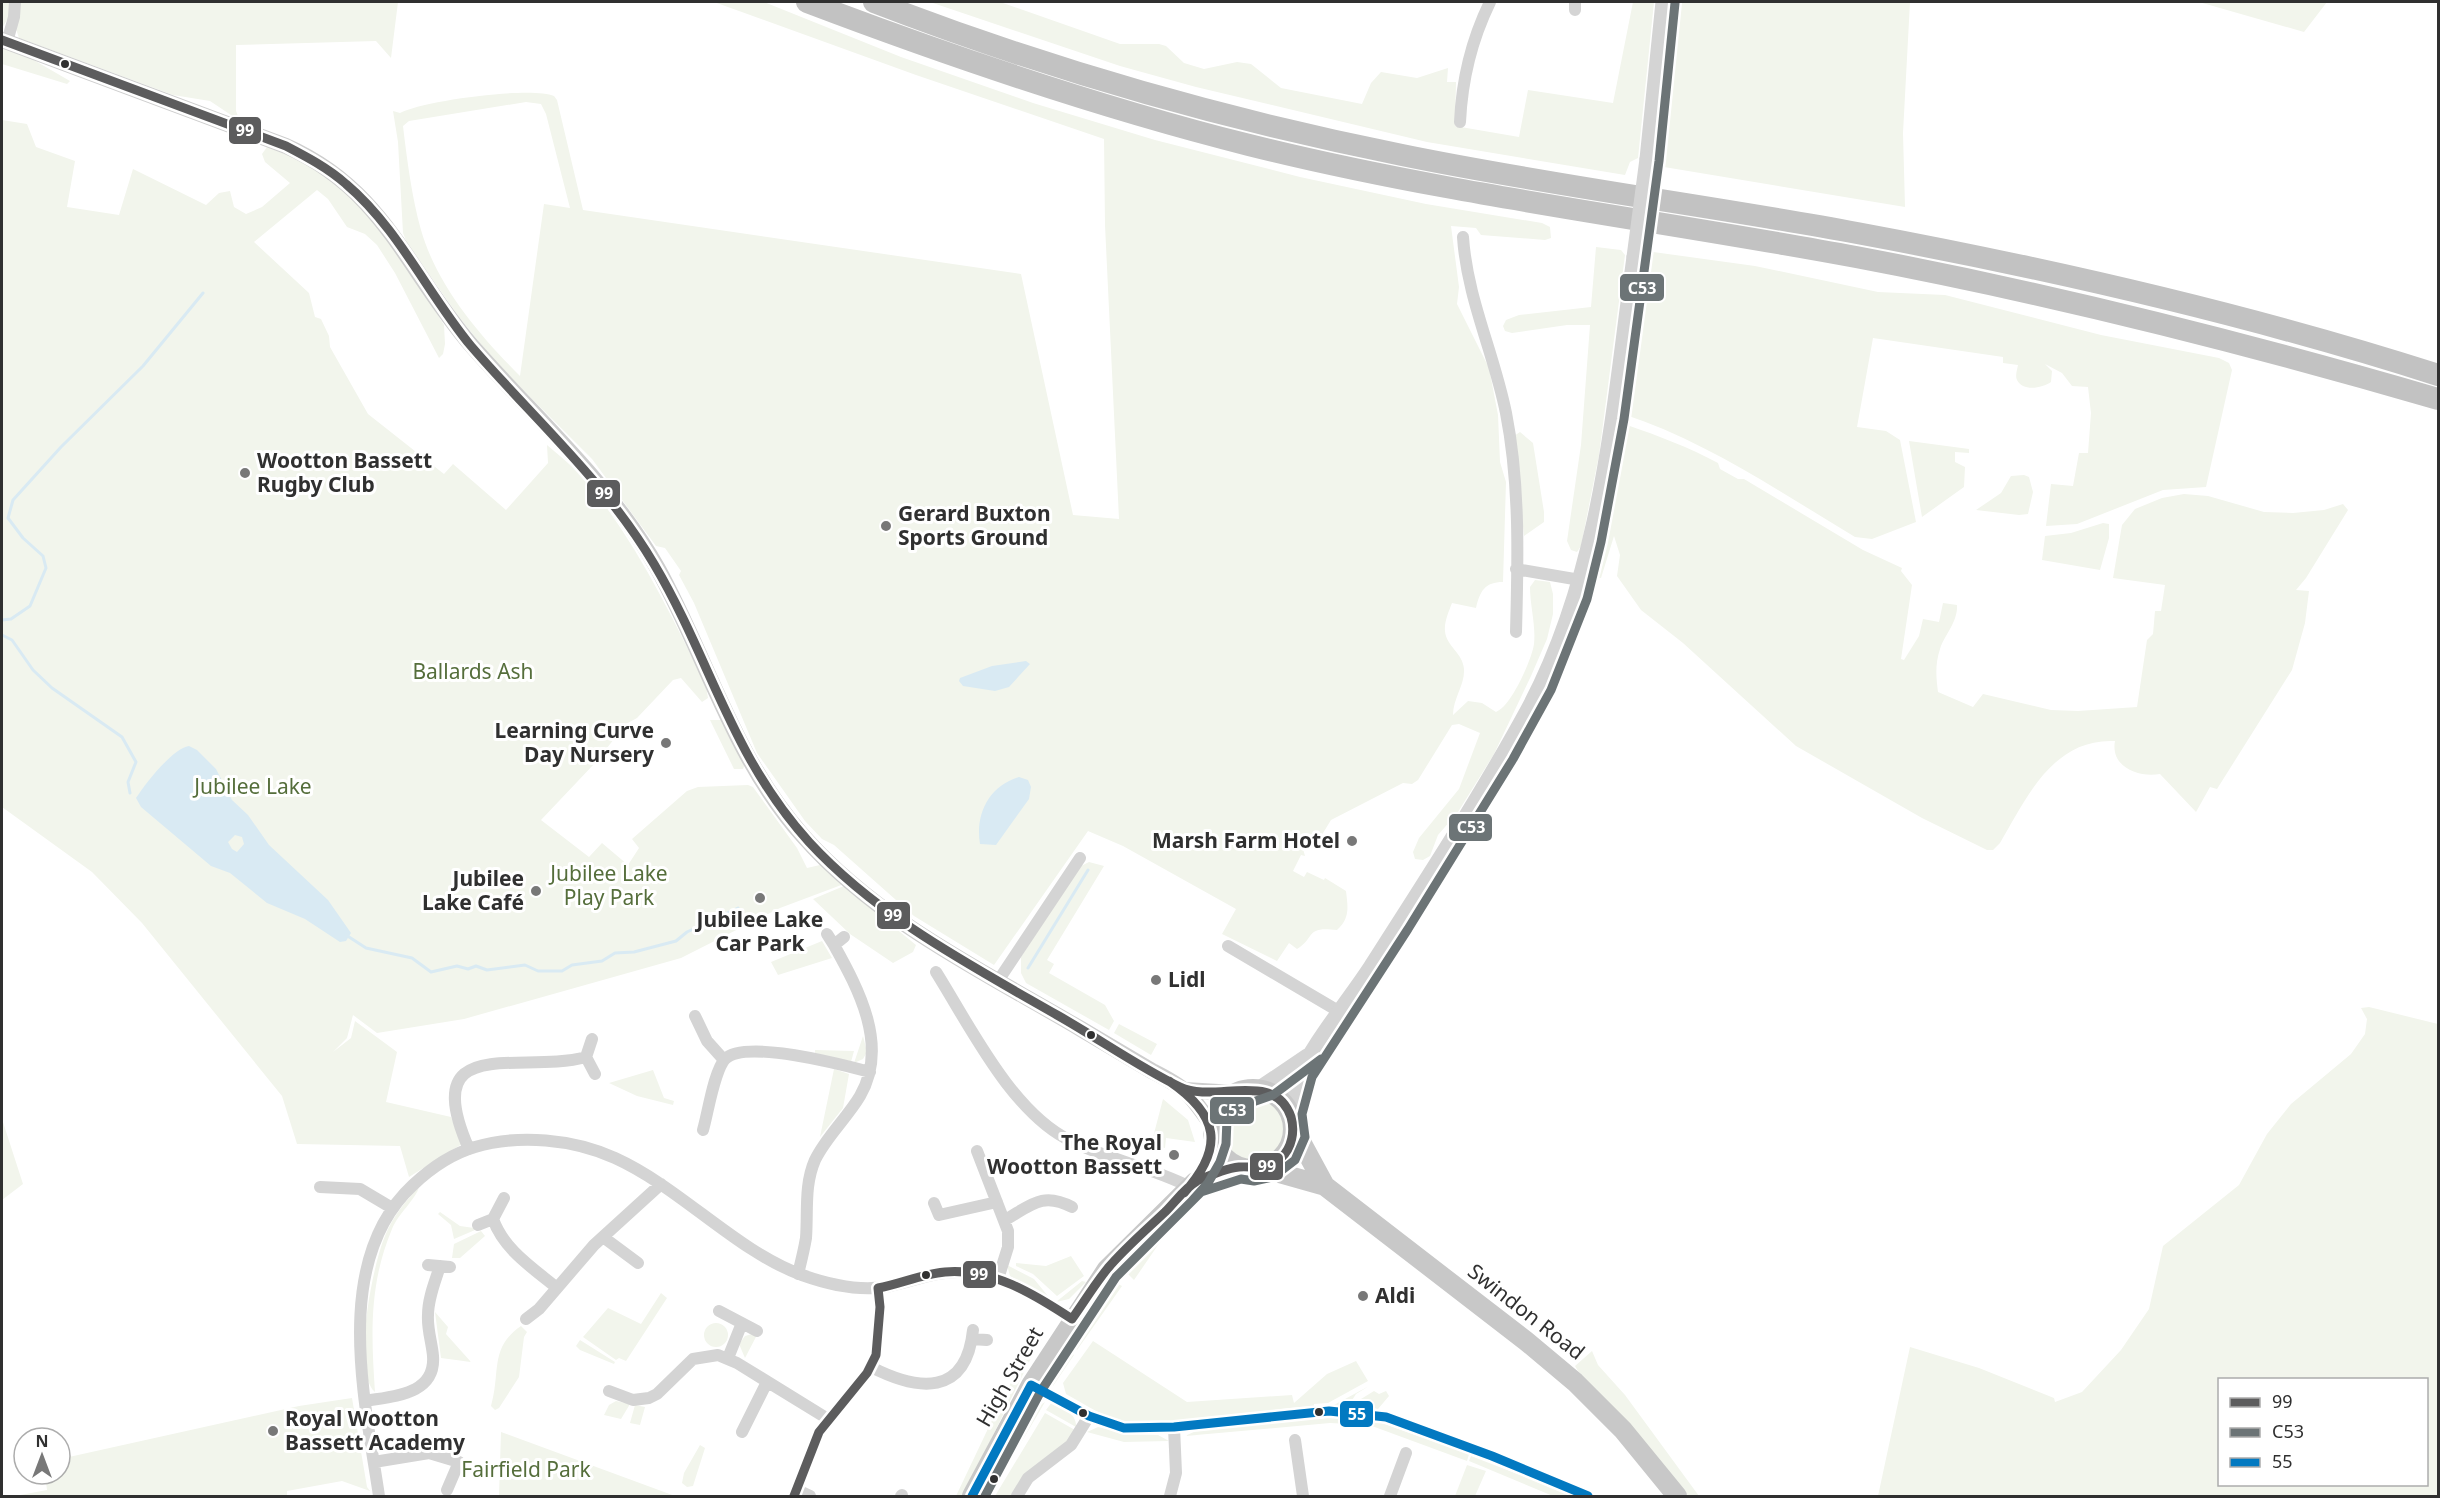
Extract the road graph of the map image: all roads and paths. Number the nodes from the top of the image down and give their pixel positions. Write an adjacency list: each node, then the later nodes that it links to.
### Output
1 (15, 2): 6 (street)
2 (807, 2): 10 (highway)
3 (874, 2): 9 (highway)
4 (1490, 2): 7 (street)
5 (1663, 2): 12 (street, bridge)
6 (4, 41): 18 (main road)
7 (1460, 122)
8 (1463, 237): 11 (street)
9 (2439, 375)
10 (2439, 399)
11 (1516, 569): 12 (street); 13 (street)
12 (1580, 580): 19 (street)
13 (1516, 632)
14 (1080, 858): 18 (street)
15 (835, 939): 25 (street)
16 (1228, 946): 19 (street)
17 (936, 972): 38 (street)
18 (998, 981): 28 (main road)
19 (1340, 1012): 22 (street)
20 (695, 1016): 24 (street)
21 (592, 1039): 23 (street)
22 (1312, 1052): 27 (street); 30 (street)
23 (586, 1057): 26 (street); 33 (street)
24 (724, 1060): 25 (street); 31 (street)
25 (870, 1072): 52 (street)
26 (595, 1074)
27 (1258, 1089): 29 (main road); 30 (main road)
28 (1185, 1090): 29 (main road); 32 (main road)
29 (1235, 1093): 32 (main road)
30 (1291, 1120): 36 (main road); 39 (main road, Swindon Road)
31 (703, 1130)
32 (1214, 1133): 35 (main road); 38 (main road, High Street)
33 (469, 1149): 37 (street); 45 (street)
34 (977, 1150): 42 (street)
35 (1240, 1167): 36 (main road); 38 (main road, High Street)
36 (1263, 1168): 39 (main road, Swindon Road)
37 (661, 1184): 49 (street); 52 (street)
38 (1192, 1185): 58 (main road, High Street)
39 (1325, 1186): 85 (main road, Swindon Road)
40 (320, 1187): 45 (street)
41 (504, 1198): 46 (street)
42 (997, 1202): 43 (street); 47 (street)
43 (934, 1203)
44 (1071, 1207): 47 (street)
45 (392, 1208): 67 (street)
46 (493, 1219): 48 (street); 54 (street)
47 (1005, 1220): 53 (street)
48 (477, 1225)
49 (603, 1237): 50 (street); 54 (street)
50 (638, 1263)
51 (439, 1266): 67 (street)
52 (798, 1274): 55 (street)
53 (998, 1279): 55 (street); 58 (street)
54 (557, 1288): 57 (street)
55 (878, 1288): 63 (street)
56 (719, 1311): 59 (street)
57 (526, 1319)
58 (1072, 1319): 65 (main road, High Street)
59 (742, 1323): 60 (street); 62 (street)
60 (757, 1331)
61 (987, 1340): 63 (street)
62 (728, 1358): 64 (street); 66 (street)
63 (871, 1366): 69 (street)
64 (767, 1382): 69 (street); 71 (street)
65 (1031, 1385): 68 (street); 79 (main road, High Street)
66 (609, 1392)
67 (365, 1401): 74 (street)
68 (1089, 1416): 70 (street); 80 (street)
69 (828, 1419): 76 (street)
70 (1174, 1427): 81 (street); 84 (street)
71 (742, 1432)
72 (1294, 1440): 82 (street)
73 (1406, 1453): 83 (street)
74 (374, 1462): 75 (street); 77 (street)
75 (447, 1490)
76 (795, 1493): 78 (street)
77 (379, 1497)
78 (810, 1497)
79 (972, 1497)
80 (1017, 1497)
81 (1170, 1497)
82 (1303, 1497)
83 (1390, 1497)
84 (1588, 1497)
85 (1677, 1497)

